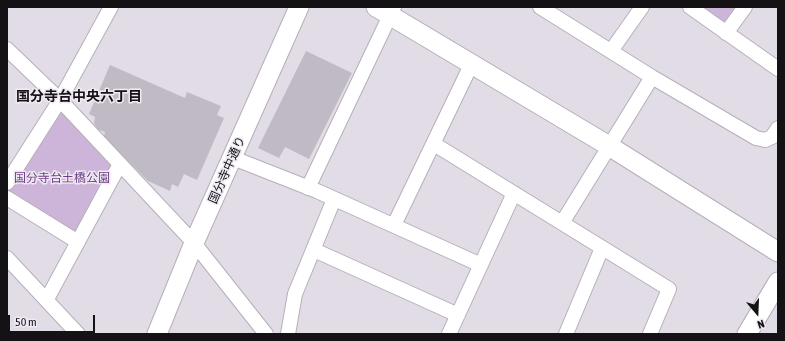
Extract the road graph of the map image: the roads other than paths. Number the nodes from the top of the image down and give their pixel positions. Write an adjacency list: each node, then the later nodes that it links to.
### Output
1 (111, 7): 14 (street)
2 (299, 7): 18 (street, 国分寺中通り)
3 (540, 7): 10 (street)
4 (642, 7): 10 (street)
5 (690, 7): 8 (street)
6 (745, 7): 8 (street)
7 (387, 10): 11 (street); 21 (street)
8 (726, 33): 12 (street)
9 (7, 49): 14 (street)
10 (611, 51): 13 (street)
11 (472, 63): 16 (street); 17 (street)
12 (778, 69)
13 (652, 77): 15 (street); 17 (street)
14 (60, 100): 19 (street); 20 (street)
15 (778, 128)
16 (434, 144): 22 (street); 26 (street)
17 (609, 146): 25 (street); 31 (street)
18 (233, 158): 21 (street); 28 (street, 国分寺中通り)
19 (120, 164): 27 (street); 28 (street)
20 (7, 184)
21 (308, 188): 24 (street)
22 (514, 193): 25 (street); 33 (street)
23 (7, 198): 27 (street)
24 (334, 199): 26 (street); 30 (street)
25 (562, 223): 29 (street)
26 (394, 225): 33 (street)
27 (78, 242): 35 (street)
28 (194, 242): 38 (street, 国分寺中通り); 39 (street)
29 (602, 248): 42 (street); 43 (street)
30 (314, 250): 36 (street); 40 (street)
31 (778, 252)
32 (7, 258): 35 (street)
33 (481, 265): 36 (street)
34 (778, 282): 44 (street)
35 (47, 299): 37 (street)
36 (458, 315): 41 (street)
37 (78, 334)
38 (156, 334)
39 (266, 334)
40 (288, 334)
41 (449, 334)
42 (566, 334)
43 (650, 334)
44 (747, 334)

